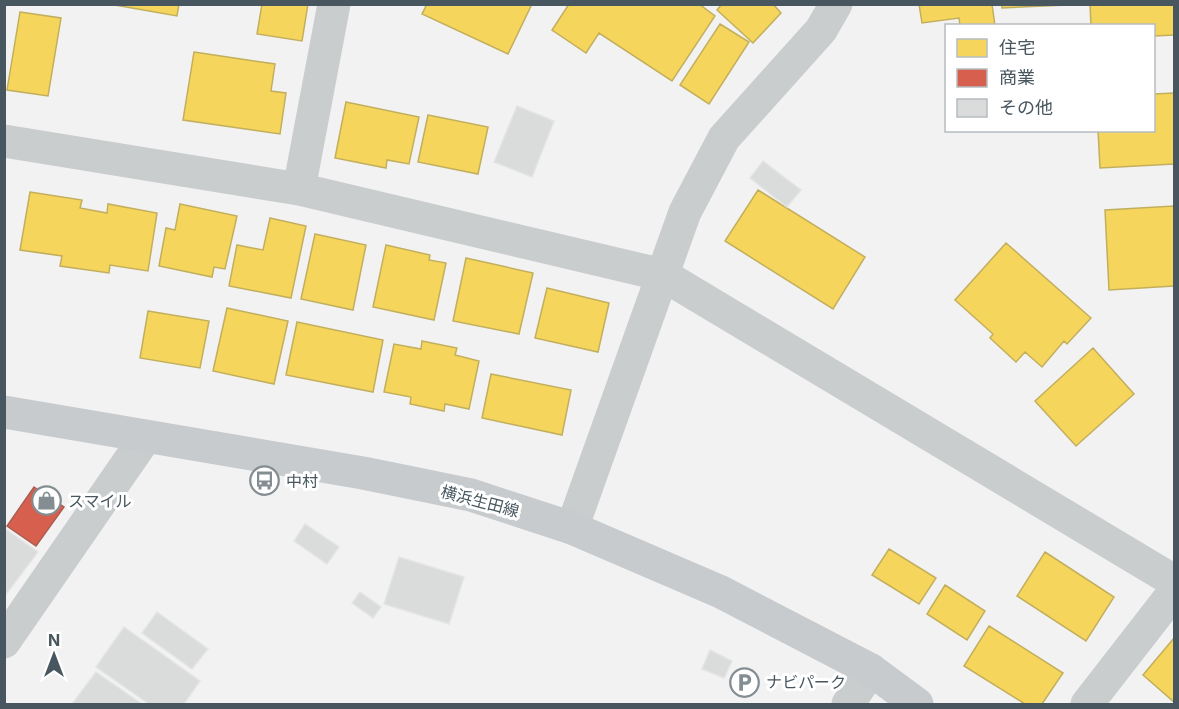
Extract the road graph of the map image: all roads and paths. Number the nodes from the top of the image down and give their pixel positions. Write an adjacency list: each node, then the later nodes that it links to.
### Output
1 (334, 4): 4 (street)
2 (836, 4): 5 (street)
3 (4, 141): 4 (street)
4 (299, 189): 5 (street)
5 (663, 275): 8 (street); 9 (street)
6 (4, 412): 7 (main road, 横浜生田線)
7 (145, 438): 8 (main road, 横浜生田線); 11 (street)
8 (572, 528): 12 (main road, 横浜生田線)
9 (1174, 580)
10 (1174, 592): 15 (street)
11 (4, 642)
12 (871, 670): 13 (street); 14 (main road, 横浜生田線)
13 (848, 705)
14 (917, 705)
15 (1088, 705)

